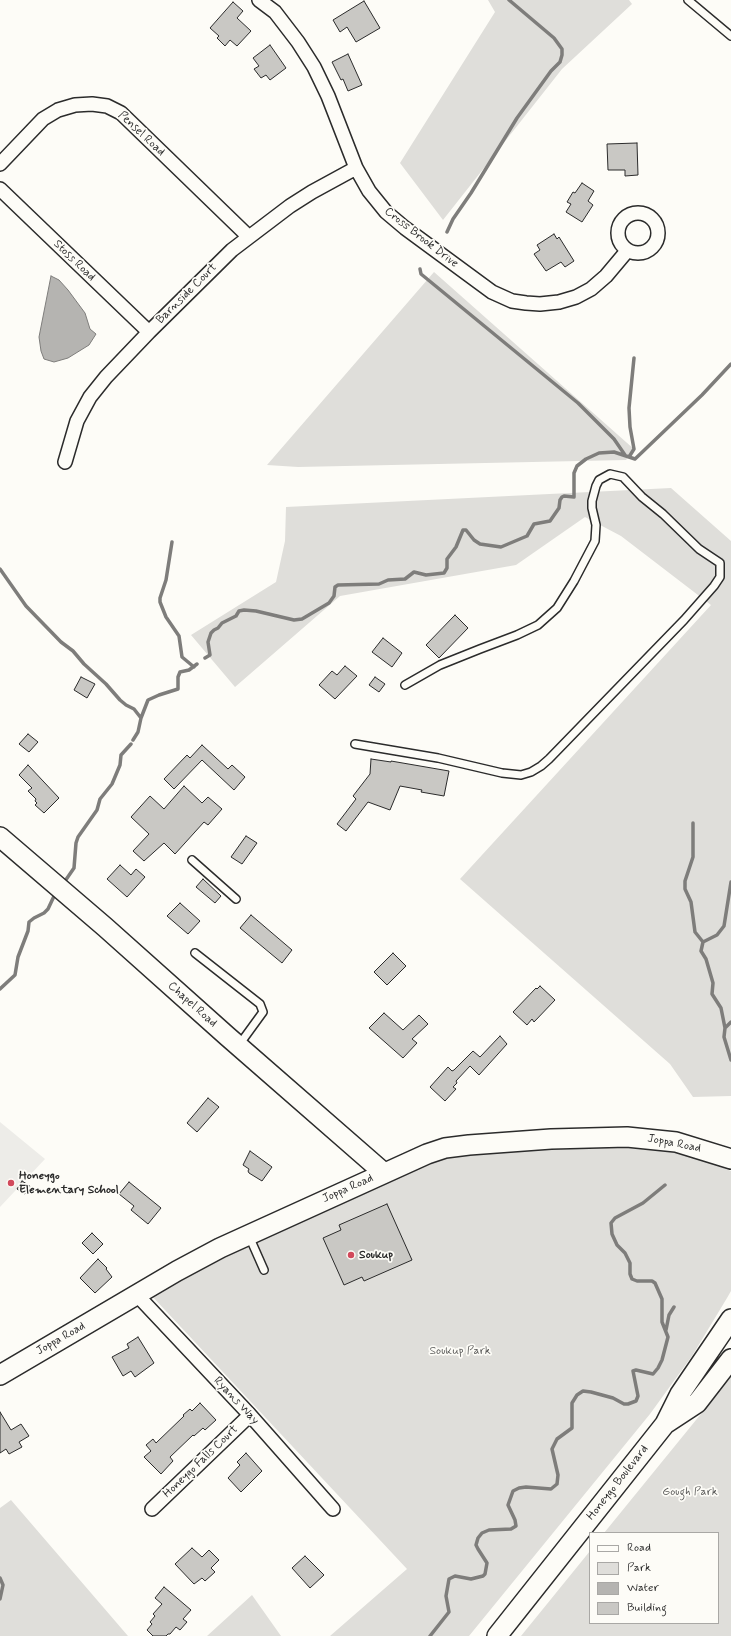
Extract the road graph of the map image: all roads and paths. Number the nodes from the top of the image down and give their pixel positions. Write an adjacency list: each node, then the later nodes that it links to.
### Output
1 (259, 0): 5 (street, Cross Brook Drive)
2 (688, 0): 3 (lane)
3 (731, 36)
4 (0, 164): 7 (street, Pensel Road)
5 (356, 168): 7 (street, Barnside Court); 8 (street, Cross Brook Drive)
6 (0, 189): 9 (street, Stoss Road)
7 (249, 237): 9 (street, Barnside Court)
8 (627, 251)
9 (149, 332): 10 (street, Barnside Court)
10 (65, 462)
11 (405, 685): 12 (lane)
12 (356, 744)
13 (0, 837): 17 (street, Chapel Road)
14 (192, 860): 15 (lane)
15 (236, 899)
16 (195, 953): 17 (lane)
17 (238, 1046): 19 (street, Chapel Road)
18 (731, 1159): 19 (street, Joppa Road)
19 (384, 1173): 20 (street, Joppa Road)
20 (248, 1234): 21 (lane); 22 (street, Joppa Road)
21 (264, 1270)
22 (137, 1295): 25 (street, Joppa Road); 26 (street, Ryans Way)
23 (731, 1319): 27 (street, Honeygo Boulevard)
24 (731, 1359): 27 (street, Honeygo Boulevard)
25 (0, 1375)
26 (250, 1415): 28 (street, Honeygo Falls Court); 29 (street, Ryans Way)
27 (665, 1424): 30 (street, Honeygo Boulevard)
28 (152, 1509)
29 (333, 1509)
30 (497, 1636)

